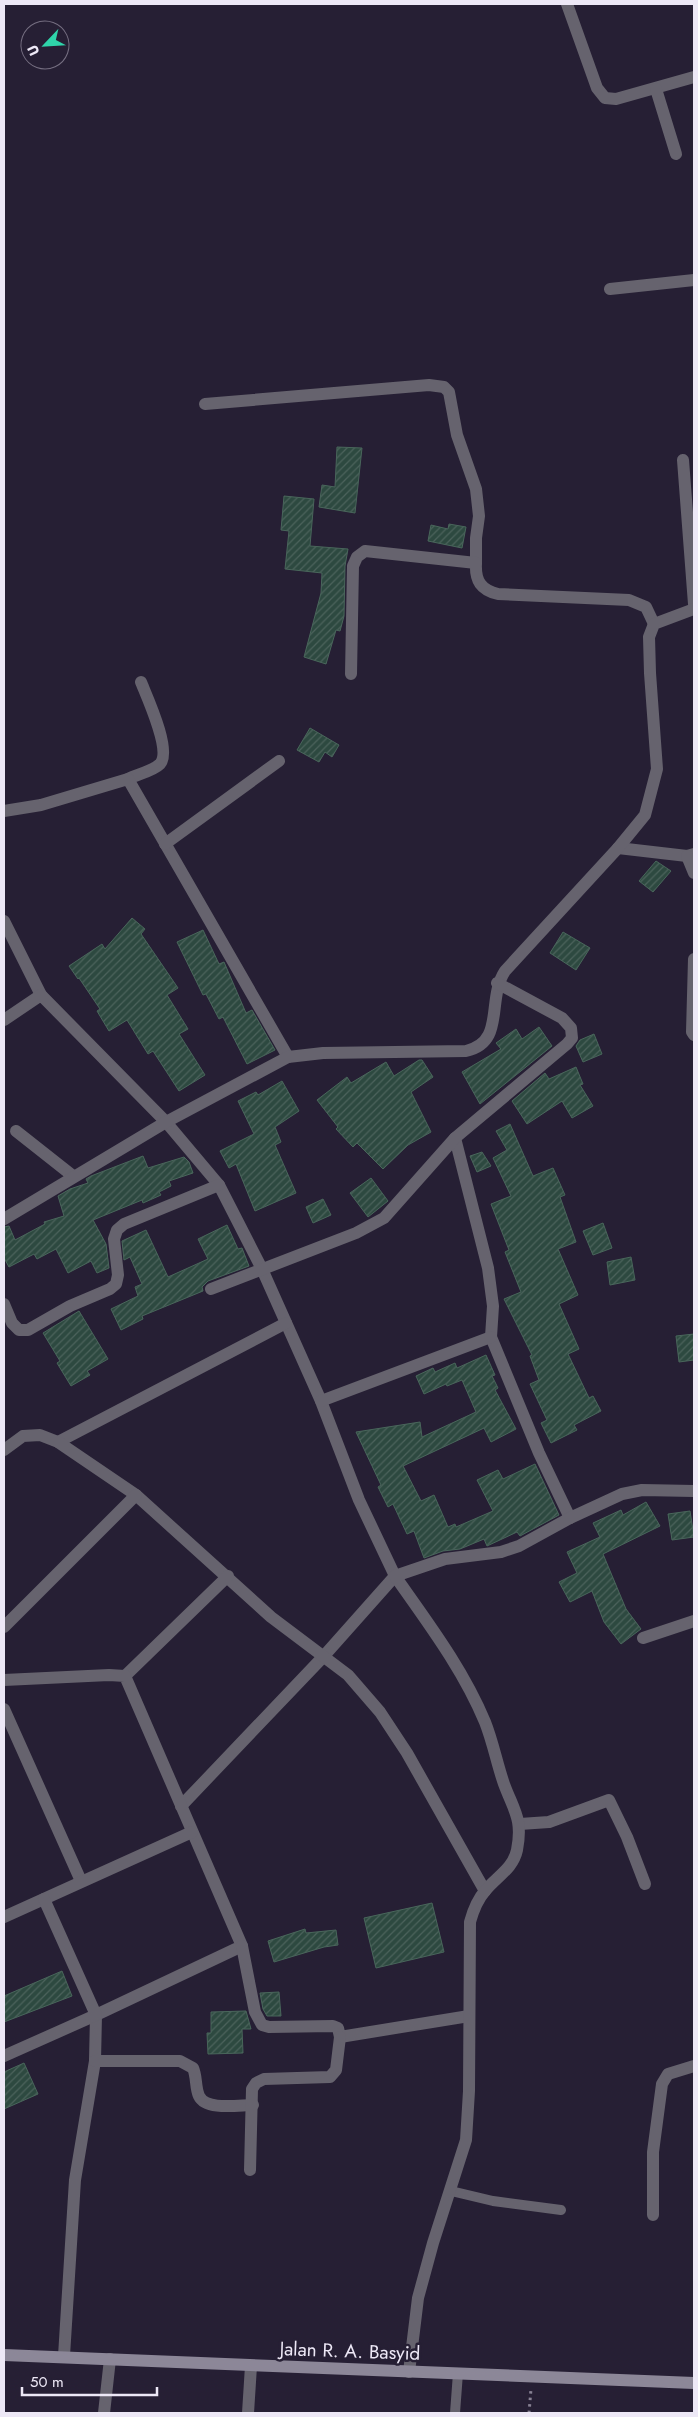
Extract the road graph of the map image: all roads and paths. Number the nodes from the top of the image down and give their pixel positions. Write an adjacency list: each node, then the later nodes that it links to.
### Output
1 (566, 4): 3 (street)
2 (694, 77): 3 (street)
3 (656, 89): 4 (street)
4 (676, 154)
5 (694, 280): 6 (street)
6 (610, 289)
7 (205, 404): 9 (street)
8 (683, 460): 10 (street)
9 (476, 564): 12 (street); 13 (street)
10 (694, 604)
11 (694, 609): 12 (street)
12 (654, 624): 19 (street)
13 (351, 674)
14 (141, 682): 16 (street)
15 (279, 761): 18 (street)
16 (128, 779): 17 (street); 18 (street)
17 (4, 811)
18 (165, 844): 28 (street)
19 (618, 848): 20 (street); 24 (street)
20 (690, 855): 21 (street)
21 (694, 873)
22 (4, 921): 25 (street)
23 (694, 959): 27 (street)
24 (498, 983): 28 (street); 31 (street)
25 (41, 995): 26 (street); 29 (street)
26 (4, 1020)
27 (694, 1035)
28 (288, 1058): 29 (street)
29 (166, 1122): 32 (street); 33 (street)
30 (16, 1131): 32 (street)
31 (455, 1138): 35 (street); 39 (street)
32 (73, 1176): 34 (street)
33 (219, 1185): 35 (street); 37 (street)
34 (4, 1219)
35 (262, 1269): 36 (street); 38 (street)
36 (211, 1289)
37 (4, 1304)
38 (286, 1323): 40 (street); 41 (street)
39 (491, 1336): 40 (street); 45 (street)
40 (321, 1401): 47 (street)
41 (58, 1442): 42 (street); 44 (street)
42 (4, 1450)
43 (694, 1491): 45 (street)
44 (136, 1495): 46 (street); 49 (street)
45 (570, 1518): 47 (street)
46 (228, 1576): 51 (street); 52 (street)
47 (395, 1576): 51 (street); 56 (street)
48 (694, 1621): 50 (street)
49 (4, 1627)
50 (643, 1638)
51 (323, 1657): 55 (street); 60 (street)
52 (125, 1676): 53 (street); 55 (street)
53 (4, 1680)
54 (4, 1709): 58 (street)
55 (181, 1806): 57 (street)
56 (520, 1824): 59 (street); 60 (street)
57 (192, 1832): 58 (street); 63 (street)
58 (81, 1881): 61 (street)
59 (645, 1884)
60 (485, 1891): 65 (street)
61 (44, 1899): 62 (street); 64 (street)
62 (5, 1912)
63 (242, 1946): 64 (street); 66 (street)
64 (96, 2015): 67 (street); 68 (street)
65 (469, 2016): 66 (street); 72 (street)
66 (340, 2037): 70 (street)
67 (4, 2056)
68 (95, 2061): 70 (street); 76 (street)
69 (694, 2066): 74 (street)
70 (253, 2105): 71 (street)
71 (250, 2170)
72 (451, 2191): 73 (lane); 79 (street)
73 (561, 2210)
74 (653, 2215)
75 (4, 2355): 76 (main road, Jalan R. A. Basyid)
76 (64, 2356): 77 (main road, Jalan R. A. Basyid)
77 (110, 2359): 78 (main road, Jalan R. A. Basyid); 83 (street)
78 (251, 2366): 79 (main road, Jalan R. A. Basyid); 84 (street)
79 (409, 2372): 80 (main road, Jalan R. A. Basyid)
80 (458, 2373): 81 (main road, Jalan R. A. Basyid); 85 (lane)
81 (531, 2376): 82 (main road, Jalan R. A. Basyid); 86 (path)
82 (694, 2383)
83 (104, 2413)
84 (248, 2413)
85 (455, 2413)
86 (529, 2413)

